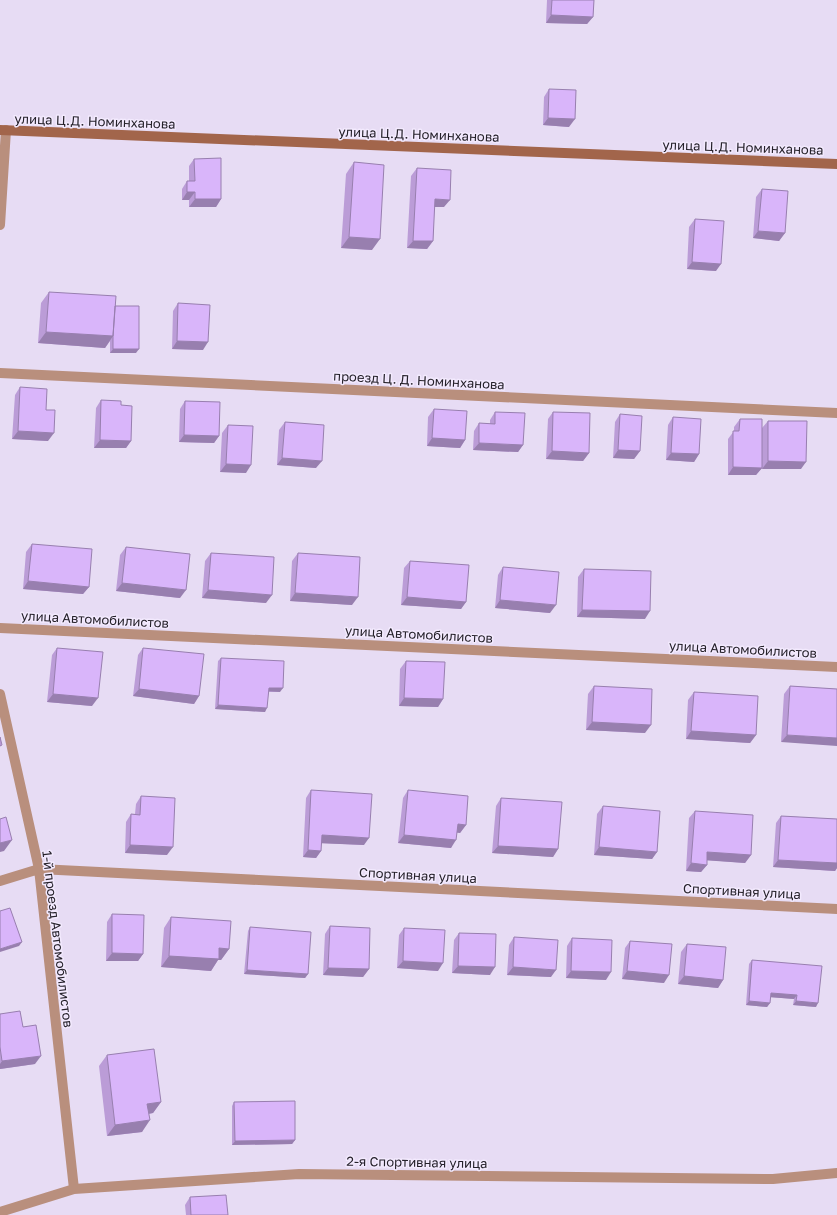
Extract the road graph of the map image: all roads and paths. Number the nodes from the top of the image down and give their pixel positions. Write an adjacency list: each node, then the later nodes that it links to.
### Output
1 (3, 130): 2 (street, улица Ц.Д. Номинханова); 3 (street)
2 (837, 164)
3 (0, 225)
4 (0, 373): 5 (street, проезд Ц. Д. Номинханова)
5 (837, 413)
6 (0, 628): 7 (street, улица Автомобилистов)
7 (837, 667)
8 (0, 694): 9 (street, 1-й проезд Автомобилистов)
9 (39, 869): 10 (street, Спортивная улица); 11 (street, Спортивная улица); 13 (street, 1-й проезд Автомобилистов)
10 (0, 882)
11 (837, 909)
12 (837, 1173): 13 (street, 2-я Спортивная улица)
13 (74, 1189): 14 (street, 2-я Спортивная улица)
14 (0, 1212)

